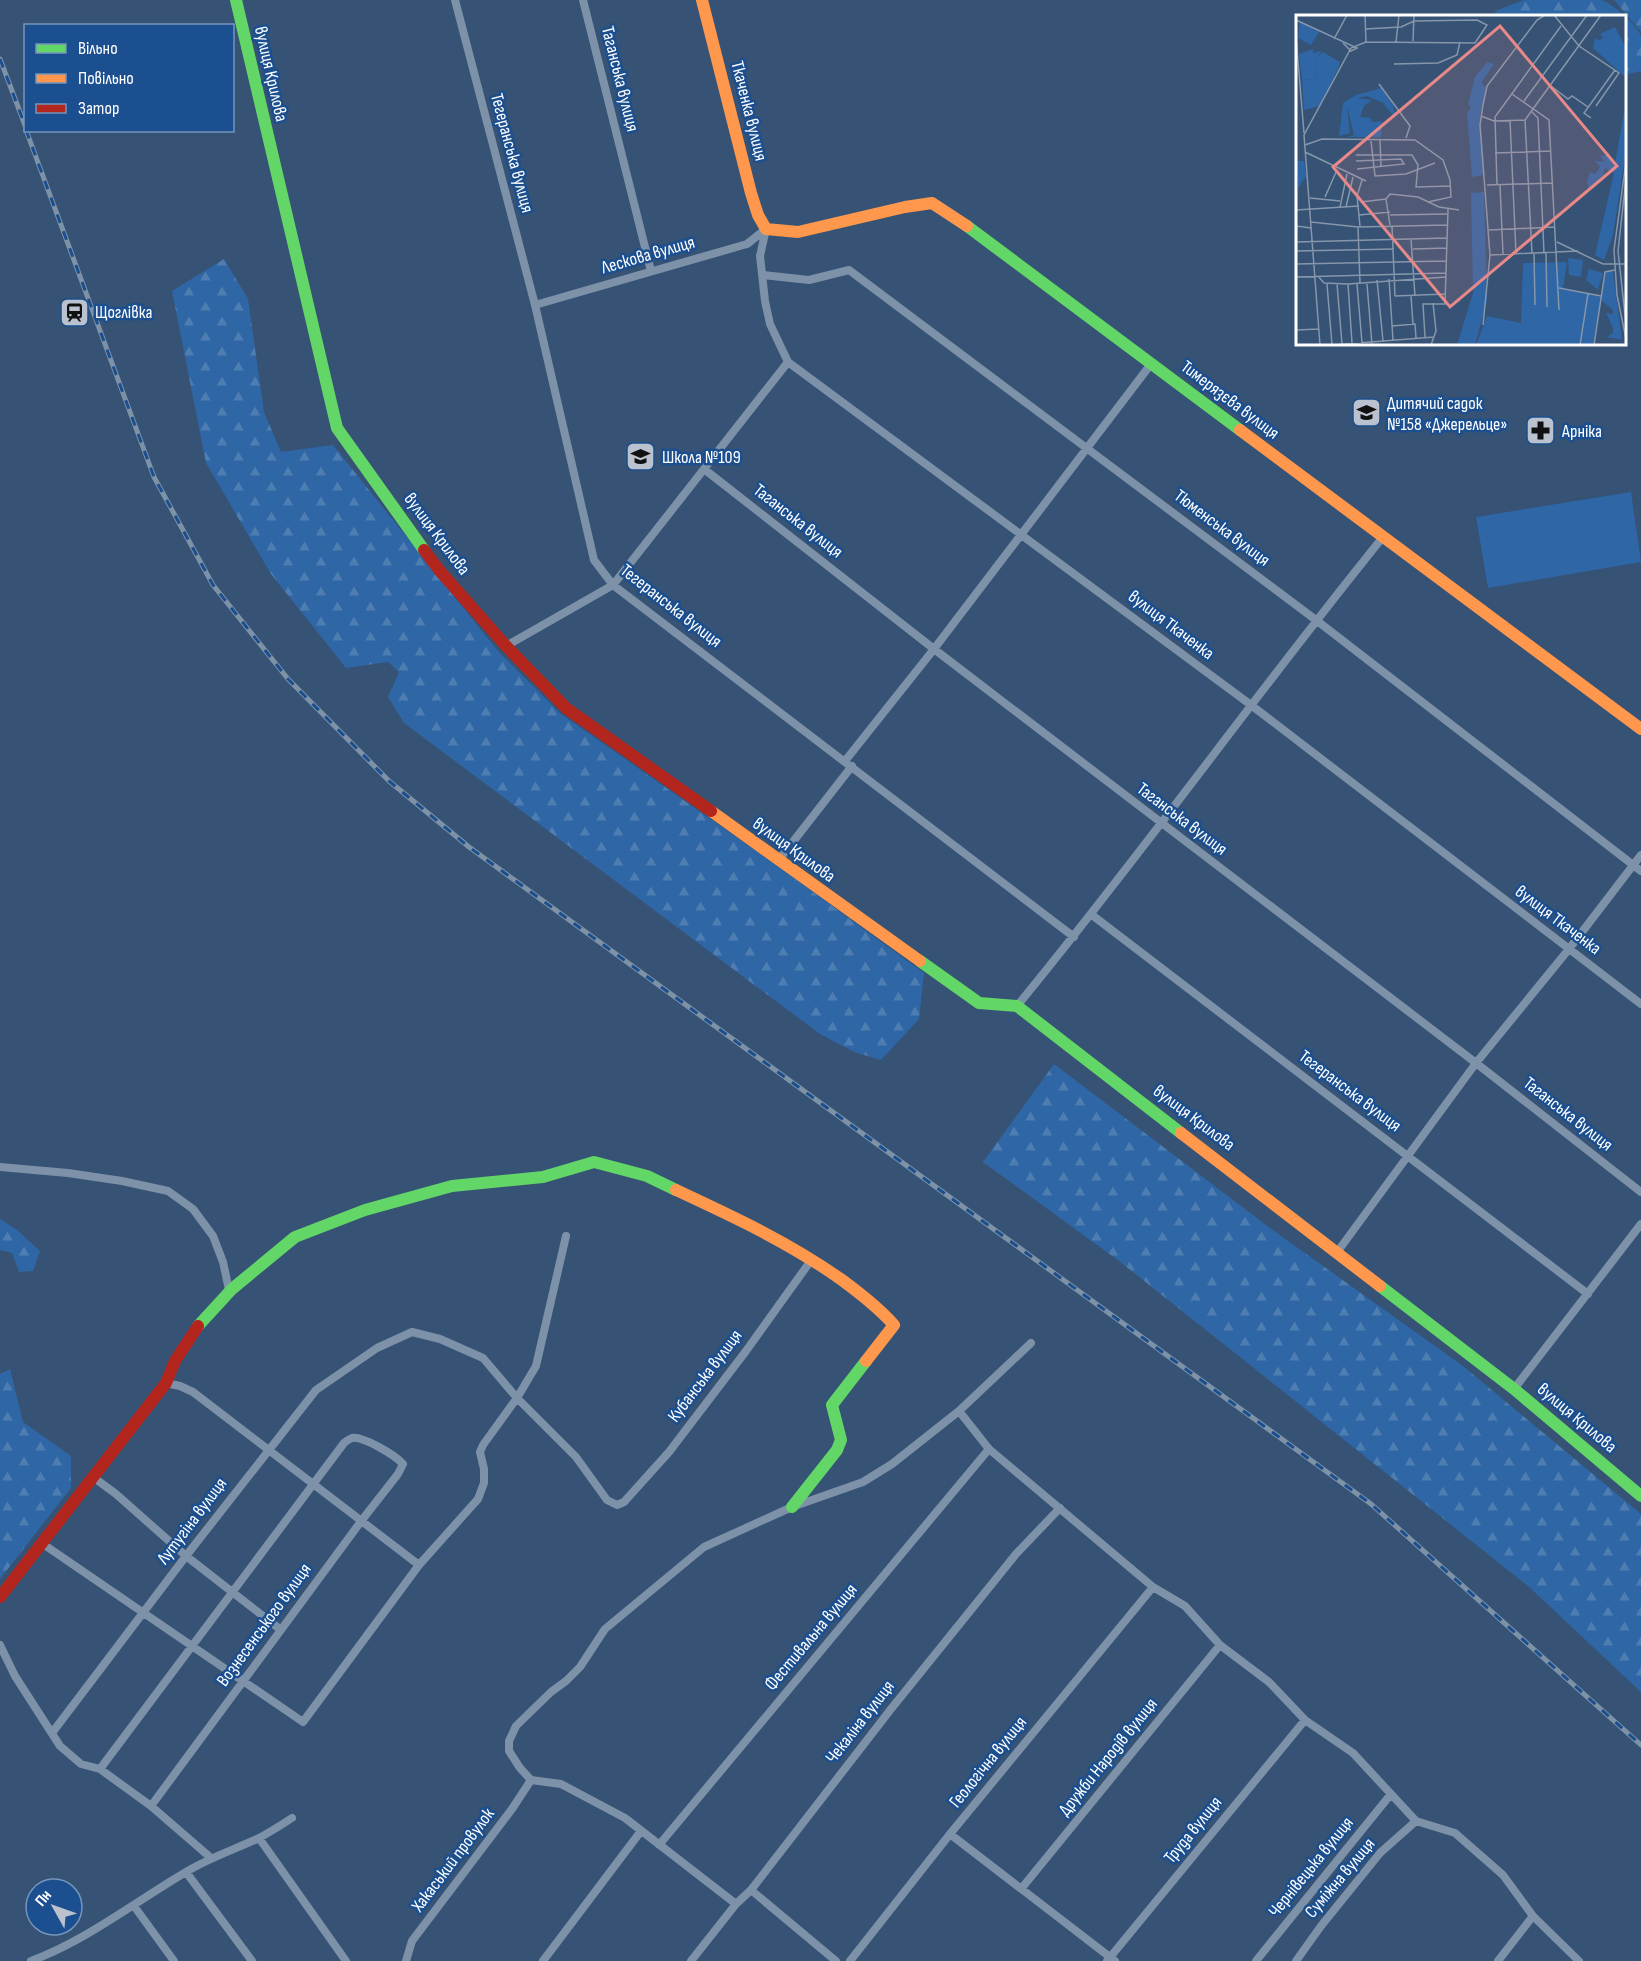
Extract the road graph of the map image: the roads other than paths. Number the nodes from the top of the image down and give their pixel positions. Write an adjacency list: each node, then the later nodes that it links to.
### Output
1 (236, 0): 17 (street, вулиця Крилова)
2 (455, 0): 8 (street, Тегеранська вулиця)
3 (583, 0): 6 (street, Таганська вулиця)
4 (702, 0): 5 (street, Ткаченка вулиця)
5 (766, 229): 6 (street, Лескова вулиця); 7 (street, вулиця Ткаченка); 10 (street, Тимерязєва вулиця)
6 (651, 271): 8 (street, Лескова вулиця)
7 (763, 275): 9 (street, вулиця Ткаченка); 11 (street, Тюменська вулиця)
8 (535, 305): 15 (street, Тегеранська вулиця)
9 (788, 362): 12 (street); 13 (street, вулиця Ткаченка)
10 (1151, 364): 11 (street); 14 (street, Тимерязєва вулиця)
11 (1087, 447): 13 (street); 16 (street, Тюменська вулиця)
12 (704, 469): 15 (street); 18 (street, Таганська вулиця)
13 (1021, 533): 18 (street); 19 (street, вулиця Ткаченка)
14 (1383, 537): 16 (street); 20 (street, Тимерязєва вулиця)
15 (613, 585): 17 (street); 21 (street, Тегеранська вулиця)
16 (1316, 620): 19 (street); 25 (street, Тюменська вулиця)
17 (506, 646): 24 (street, вулиця Крилова)
18 (934, 649): 21 (street); 22 (street, Таганська вулиця)
19 (1251, 705): 22 (street); 28 (street, вулиця Ткаченка)
20 (1641, 729)
21 (849, 764): 24 (street); 27 (street, Тегеранська вулиця)
22 (1161, 824): 26 (street); 31 (street, Таганська вулиця)
23 (1641, 855): 25 (street)
24 (778, 861): 30 (street, вулиця Крилова)
25 (1637, 868): 28 (street)
26 (1092, 915): 27 (street); 32 (street, Тегеранська вулиця)
27 (1074, 937): 30 (street)
28 (1569, 949): 29 (street, вулиця Ткаченка); 31 (street)
29 (1641, 1004)
30 (1017, 1006): 37 (street, вулиця Крилова)
31 (1476, 1063): 32 (street); 34 (street, Таганська вулиця)
32 (1408, 1156): 37 (street); 40 (street, Тегеранська вулиця)
33 (0, 1167): 39 (street)
34 (1641, 1192)
35 (1641, 1224): 40 (street)
36 (566, 1236): 44 (street)
37 (1338, 1251): 43 (street, вулиця Крилова)
38 (812, 1259): 39 (street); 51 (street, Кубанська вулиця); 52 (street)
39 (229, 1290): 42 (street)
40 (1588, 1294): 43 (street)
41 (1031, 1343): 45 (street)
42 (166, 1383): 46 (street); 48 (street)
43 (1514, 1389): 50 (street, вулиця Крилова)
44 (517, 1398): 46 (street, Лутугіна вулиця); 51 (street, Лутугіна вулиця); 57 (street)
45 (958, 1411): 47 (street); 52 (street)
46 (268, 1448): 49 (street); 56 (street, Лутугіна вулиця)
47 (989, 1449): 53 (street); 78 (street, Фестивальна вулиця)
48 (93, 1478): 55 (street); 56 (street)
49 (313, 1482): 54 (street); 54 (street, Вознесенського вулиця); 59 (street)
50 (1641, 1496)
51 (616, 1505)
52 (792, 1507): 70 (street)
53 (1060, 1508): 58 (street); 82 (street, Чекаліна вулиця)
54 (362, 1520): 57 (street); 62 (street, Вознесенського вулиця)
55 (43, 1544): 60 (street); 61 (street)
56 (186, 1556): 59 (street); 61 (street, Лутугіна вулиця)
57 (419, 1565): 66 (street)
58 (1153, 1587): 64 (street); 76 (street, Геологічна вулиця)
59 (233, 1592): 62 (street); 65 (street)
60 (0, 1596)
61 (143, 1613): 65 (street); 68 (street, Лутугіна вулиця)
62 (281, 1630): 66 (street, Вознесенського вулиця)
63 (0, 1645): 68 (street)
64 (1220, 1645): 67 (street); 81 (street, Дружби Народів вулиця)
65 (193, 1646): 66 (street); 69 (street)
66 (244, 1680): 72 (street, Вознесенського вулиця)
67 (1305, 1720): 71 (street); 87 (street, Труда вулиця)
68 (52, 1733): 69 (street)
69 (100, 1769): 72 (street)
70 (531, 1780): 75 (street); 92 (street, Хакаський провулок)
71 (1391, 1794): 74 (street); 97 (street, Чернівецька вулиця)
72 (151, 1806): 79 (street)
73 (292, 1818): 77 (street)
74 (1416, 1821): 85 (street); 98 (street, Суміжна вулиця)
75 (641, 1831): 78 (street); 93 (street)
76 (950, 1834): 81 (street); 96 (street, Геологічна вулиця)
77 (259, 1838): 79 (street); 91 (street)
78 (659, 1845): 83 (street)
79 (211, 1858): 80 (street)
80 (186, 1872): 84 (street); 90 (street)
81 (1022, 1888): 87 (street)
82 (751, 1890): 83 (street, Чекаліна вулиця); 95 (street)
83 (736, 1904): 94 (street, Чекаліна вулиця)
84 (134, 1906): 86 (street); 89 (street)
85 (1533, 1916): 99 (street); 100 (street)
86 (49, 1958): 88 (street)
87 (1111, 1960)
88 (31, 1961)
89 (174, 1961)
90 (252, 1961)
91 (346, 1961)
92 (406, 1961)
93 (543, 1961)
94 (691, 1961)
95 (836, 1961)
96 (850, 1961)
97 (1256, 1961)
98 (1296, 1961)
99 (1498, 1961)
100 (1580, 1961)

